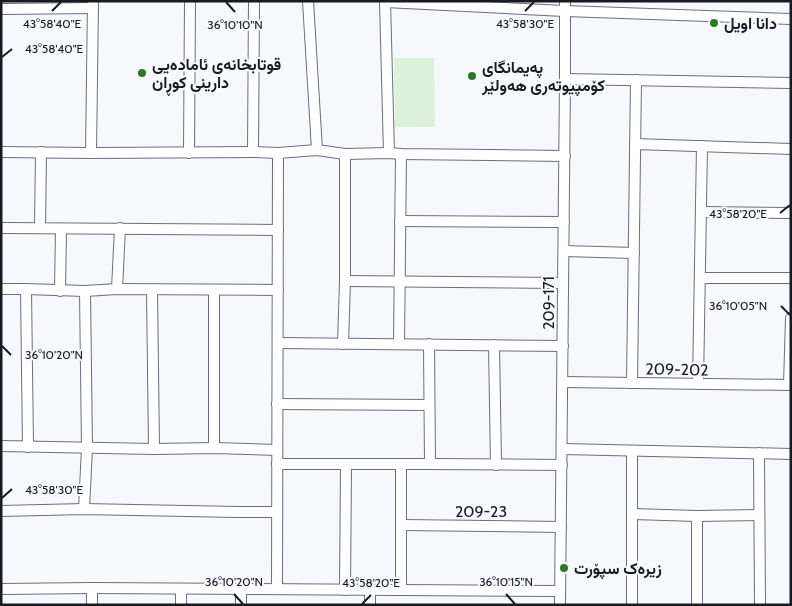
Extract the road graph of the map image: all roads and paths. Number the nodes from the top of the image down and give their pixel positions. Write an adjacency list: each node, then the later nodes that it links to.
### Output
1 (190, 1): 20 (street)
2 (254, 1): 18 (street)
3 (308, 1): 15 (street)
4 (385, 2): 6 (street); 22 (street)
5 (93, 5): 7 (street); 19 (street)
6 (565, 6): 8 (street); 9 (street, 209-171)
7 (1, 9)
8 (791, 19)
9 (566, 79): 10 (street); 25 (street, 209-171)
10 (636, 80): 11 (street); 12 (street)
11 (791, 83)
12 (635, 144): 13 (street); 36 (street)
13 (702, 146): 14 (street); 26 (street)
14 (791, 149)
15 (317, 150): 21 (street); 23 (street)
16 (1, 152): 17 (street)
17 (41, 152): 19 (street); 31 (street)
18 (253, 152): 20 (street); 21 (street)
19 (91, 153): 20 (street)
20 (189, 153)
21 (278, 153): 34 (street)
22 (389, 153): 23 (street); 24 (street)
23 (345, 154): 39 (street)
24 (401, 154): 25 (street); 28 (street)
25 (565, 156): 29 (street, 209-171)
26 (701, 212): 27 (street); 37 (street)
27 (791, 213)
28 (400, 221): 29 (street); 40 (street)
29 (564, 222): 35 (street, 209-171)
30 (1, 228): 31 (street)
31 (40, 228): 33 (street)
32 (120, 228): 33 (street); 34 (street); 44 (street)
33 (61, 229): 48 (street)
34 (278, 230): 47 (street)
35 (564, 251): 36 (street); 41 (street, 209-171)
36 (634, 253): 58 (street)
37 (700, 278): 38 (street); 59 (street)
38 (791, 278)
39 (345, 281): 40 (street); 52 (street)
40 (399, 281): 41 (street); 53 (street)
41 (563, 283): 56 (street, 209-171)
42 (1, 289): 43 (street)
43 (26, 289): 48 (street); 64 (street)
44 (117, 289): 45 (street); 49 (street)
45 (152, 290): 46 (street); 67 (street)
46 (214, 290): 47 (street); 66 (street)
47 (278, 290): 51 (street)
48 (60, 291): 49 (street)
49 (86, 291): 65 (street)
50 (791, 318): 60 (street)
51 (278, 343): 52 (street); 61 (street)
52 (343, 344): 53 (street)
53 (399, 344): 54 (street)
54 (430, 344): 55 (street); 62 (street)
55 (494, 345): 56 (street); 77 (street)
56 (563, 346): 57 (street, 209-171)
57 (562, 382): 58 (street, 209-202); 68 (street, 209-171)
58 (632, 383): 59 (street, 209-202)
59 (698, 384): 60 (street, 209-202)
60 (790, 385)
61 (277, 404): 62 (street); 69 (street)
62 (429, 405): 75 (street)
63 (1, 446): 64 (street)
64 (28, 446): 65 (street)
65 (87, 448): 67 (street); 79 (street)
66 (214, 448): 67 (street); 69 (street)
67 (154, 449)
68 (562, 449): 70 (street); 78 (street, 209-171)
69 (278, 450): 73 (street)
70 (632, 451): 71 (street); 82 (street)
71 (759, 453): 72 (street); 83 (street)
72 (791, 454)
73 (278, 464): 74 (street); 81 (street)
74 (346, 464): 76 (street); 92 (street)
75 (430, 464): 76 (street); 77 (street)
76 (401, 465): 85 (street)
77 (496, 465): 78 (street)
78 (562, 465): 86 (street, 209-171)
79 (84, 509): 80 (street); 81 (street)
80 (1, 511)
81 (277, 512): 90 (street)
82 (633, 514): 84 (street); 101 (street)
83 (759, 515): 84 (street); 103 (street)
84 (697, 516): 102 (street)
85 (401, 525): 86 (street, 209-23); 94 (street)
86 (561, 526): 95 (street, 209-171)
87 (92, 588): 88 (street); 91 (street); 96 (street)
88 (1, 589)
89 (240, 589): 90 (street); 91 (street); 98 (street)
90 (277, 589): 92 (street)
91 (181, 590): 97 (street)
92 (345, 590): 93 (street)
93 (370, 590): 94 (street); 99 (street)
94 (401, 590): 95 (street)
95 (560, 590): 100 (street, 209-171)
96 (92, 605)
97 (181, 605)
98 (242, 605)
99 (370, 605)
100 (560, 605)
101 (632, 605)
102 (696, 605)
103 (760, 605)

